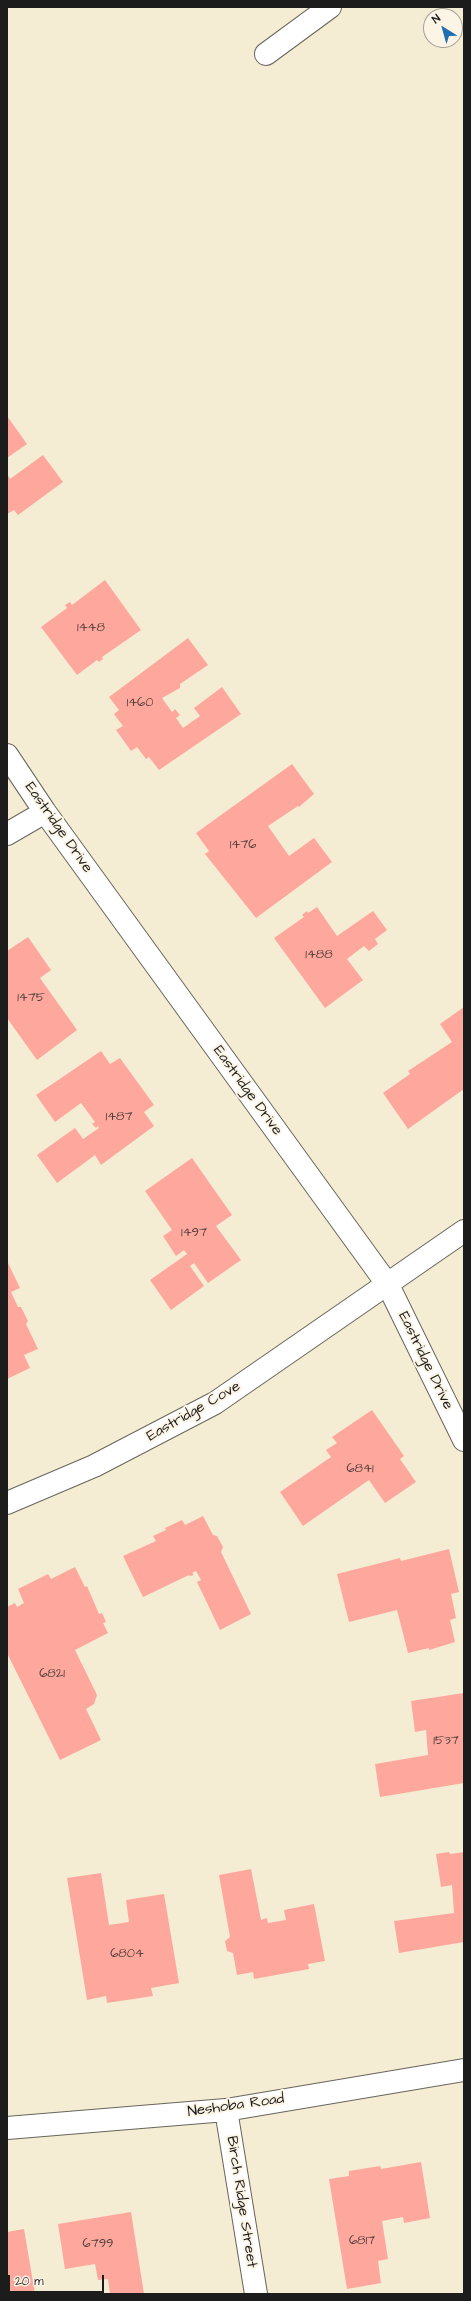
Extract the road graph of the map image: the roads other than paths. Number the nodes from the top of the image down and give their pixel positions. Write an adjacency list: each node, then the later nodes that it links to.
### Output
1 (330, 7): 2 (street)
2 (266, 54)
3 (7, 755): 4 (street, Eastridge Drive)
4 (45, 812): 5 (street); 7 (street, Eastridge Drive)
5 (7, 834)
6 (464, 1231): 7 (street, Eastridge Cove)
7 (388, 1284): 8 (street, Eastridge Drive); 9 (street, Eastridge Cove)
8 (464, 1440)
9 (7, 1503)
10 (464, 2070): 11 (street, Neshoba Road)
11 (226, 2110): 12 (street, Neshoba Road); 13 (street, Birch Ridge Street)
12 (7, 2128)
13 (256, 2294)

